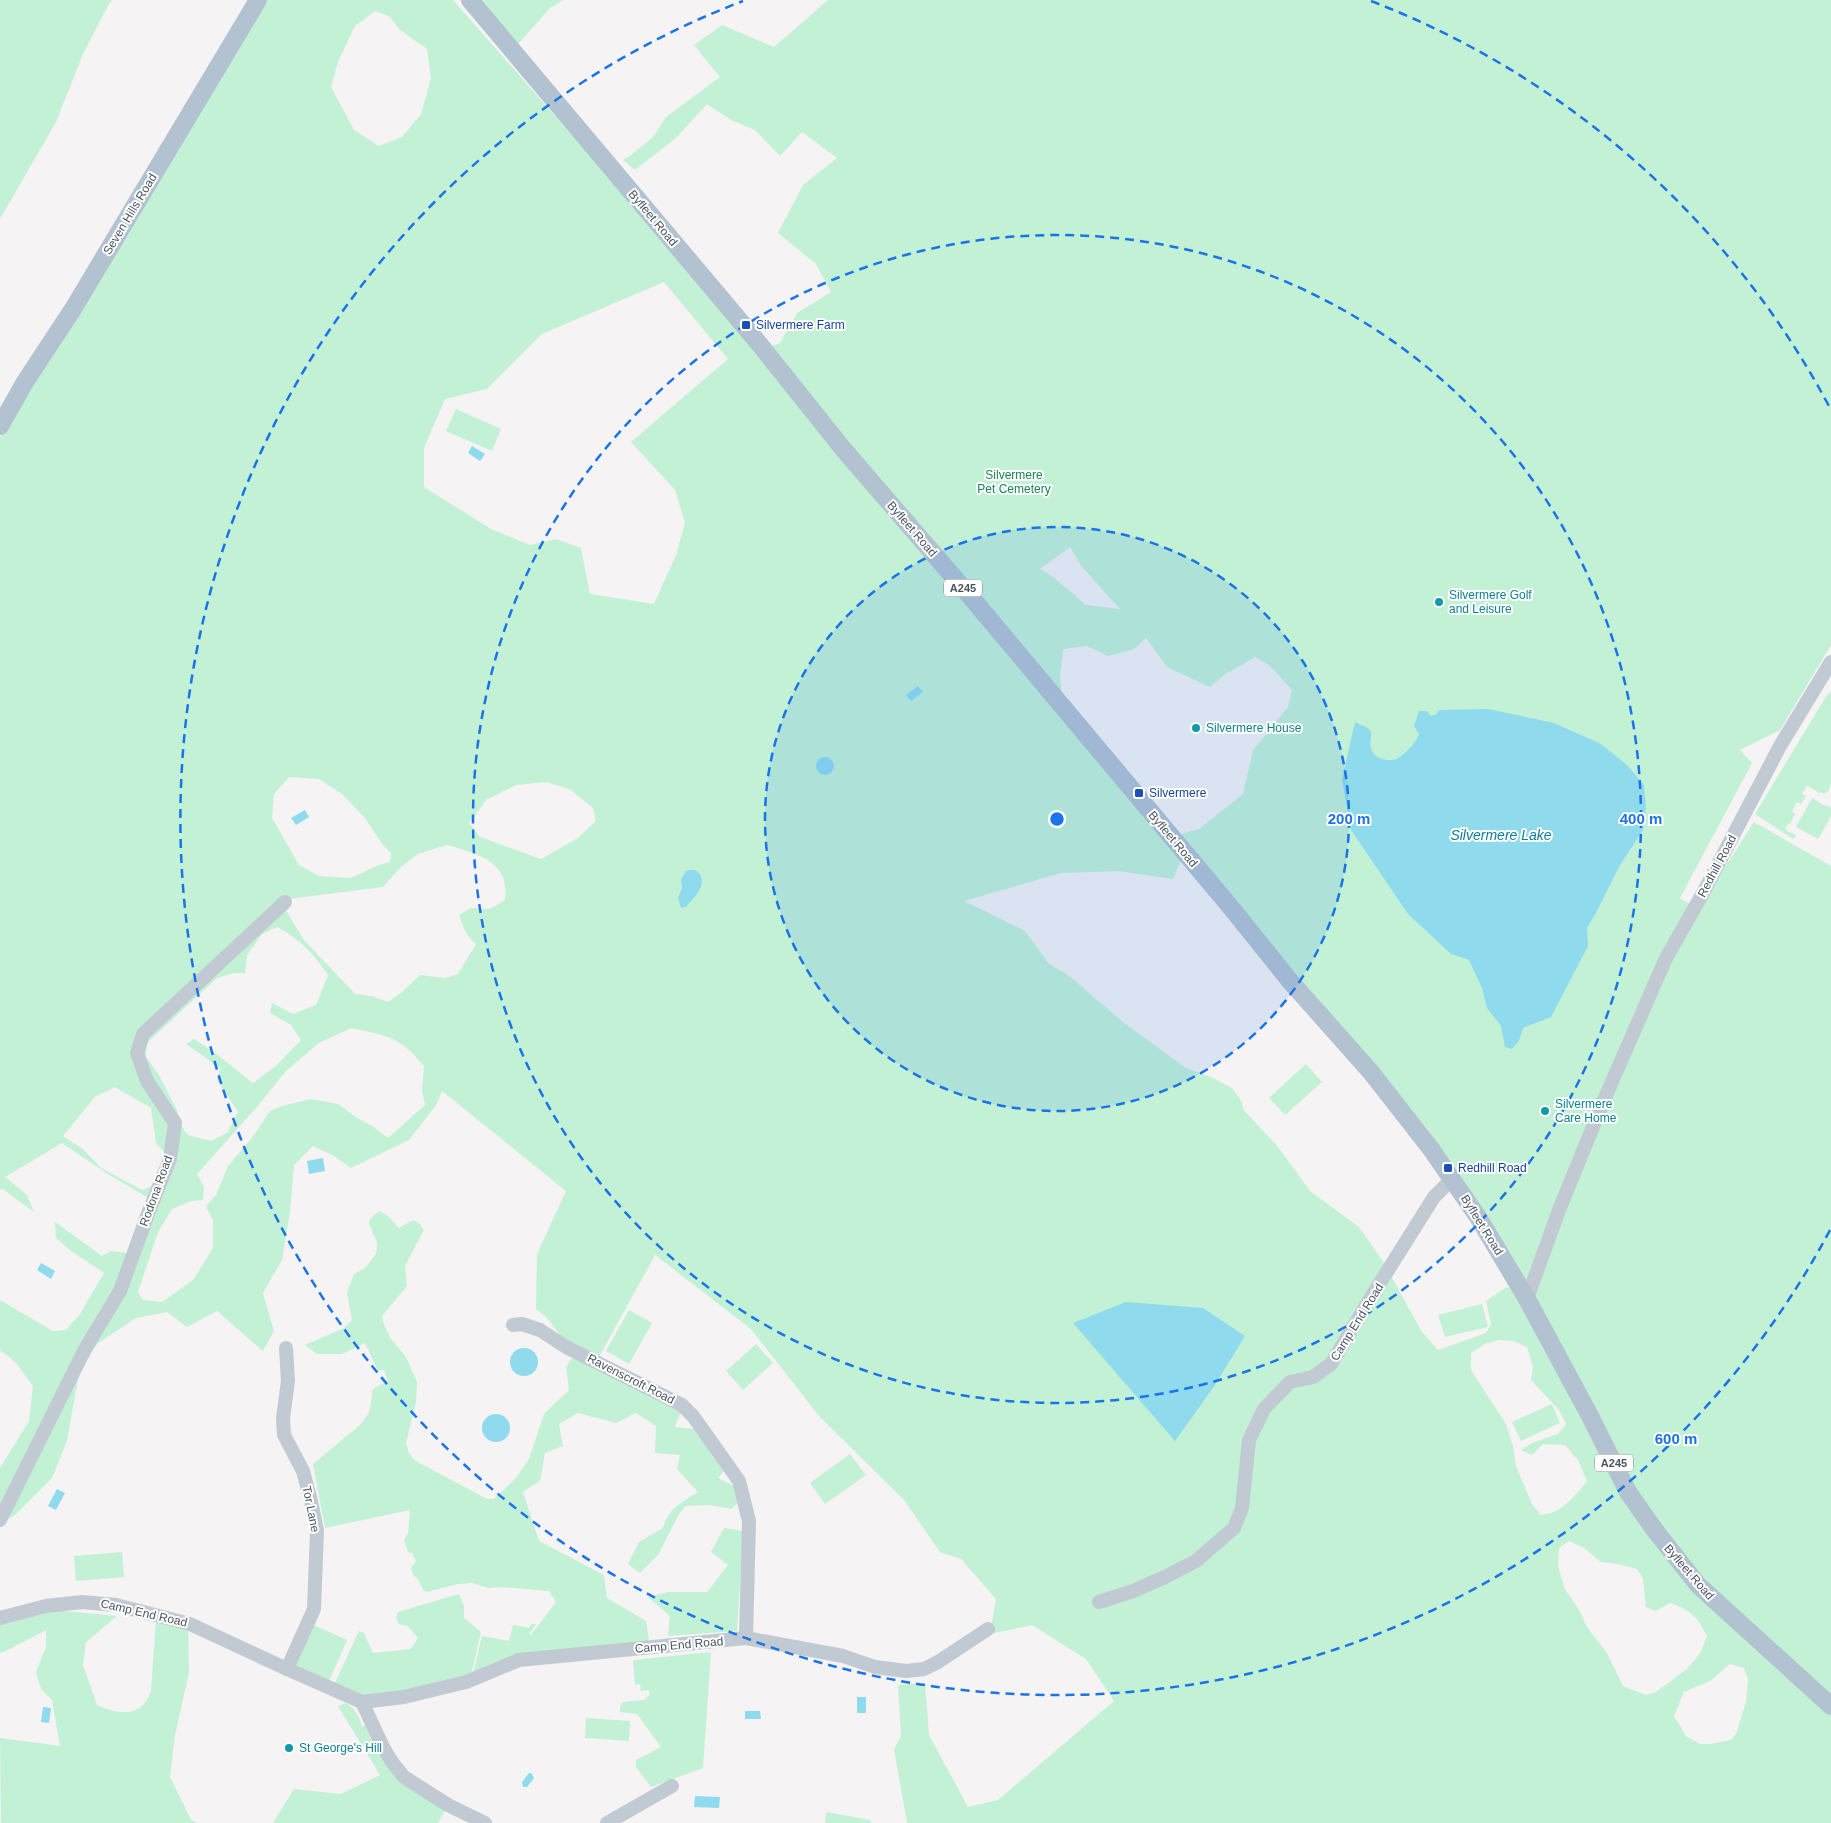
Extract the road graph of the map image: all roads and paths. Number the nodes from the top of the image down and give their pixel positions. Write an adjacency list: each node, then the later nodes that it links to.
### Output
1 (258, 0): 3 (main road, Seven Hills Road)
2 (470, 0): 6 (main road, Byfleet Road / A245)
3 (0, 426)
4 (1831, 662): 7 (street, Redhill Road)
5 (285, 902): 10 (street, Rodona Road)
6 (1452, 1179): 7 (main road, Byfleet Road / A245); 11 (street, Camp End Road)
7 (1527, 1299): 17 (main road, Byfleet Road / A245)
8 (513, 1325): 14 (street, Ravenscroft Road)
9 (286, 1348): 15 (street, Tor Lane)
10 (0, 1520)
11 (1099, 1602)
12 (0, 1618): 15 (street, Camp End Road)
13 (988, 1629): 14 (street, Camp End Road)
14 (746, 1638): 16 (street, Camp End Road)
15 (287, 1669): 16 (street, Camp End Road)
16 (362, 1702): 19 (street)
17 (1831, 1706)
18 (672, 1786): 20 (street)
19 (485, 1823)
20 (607, 1823)

